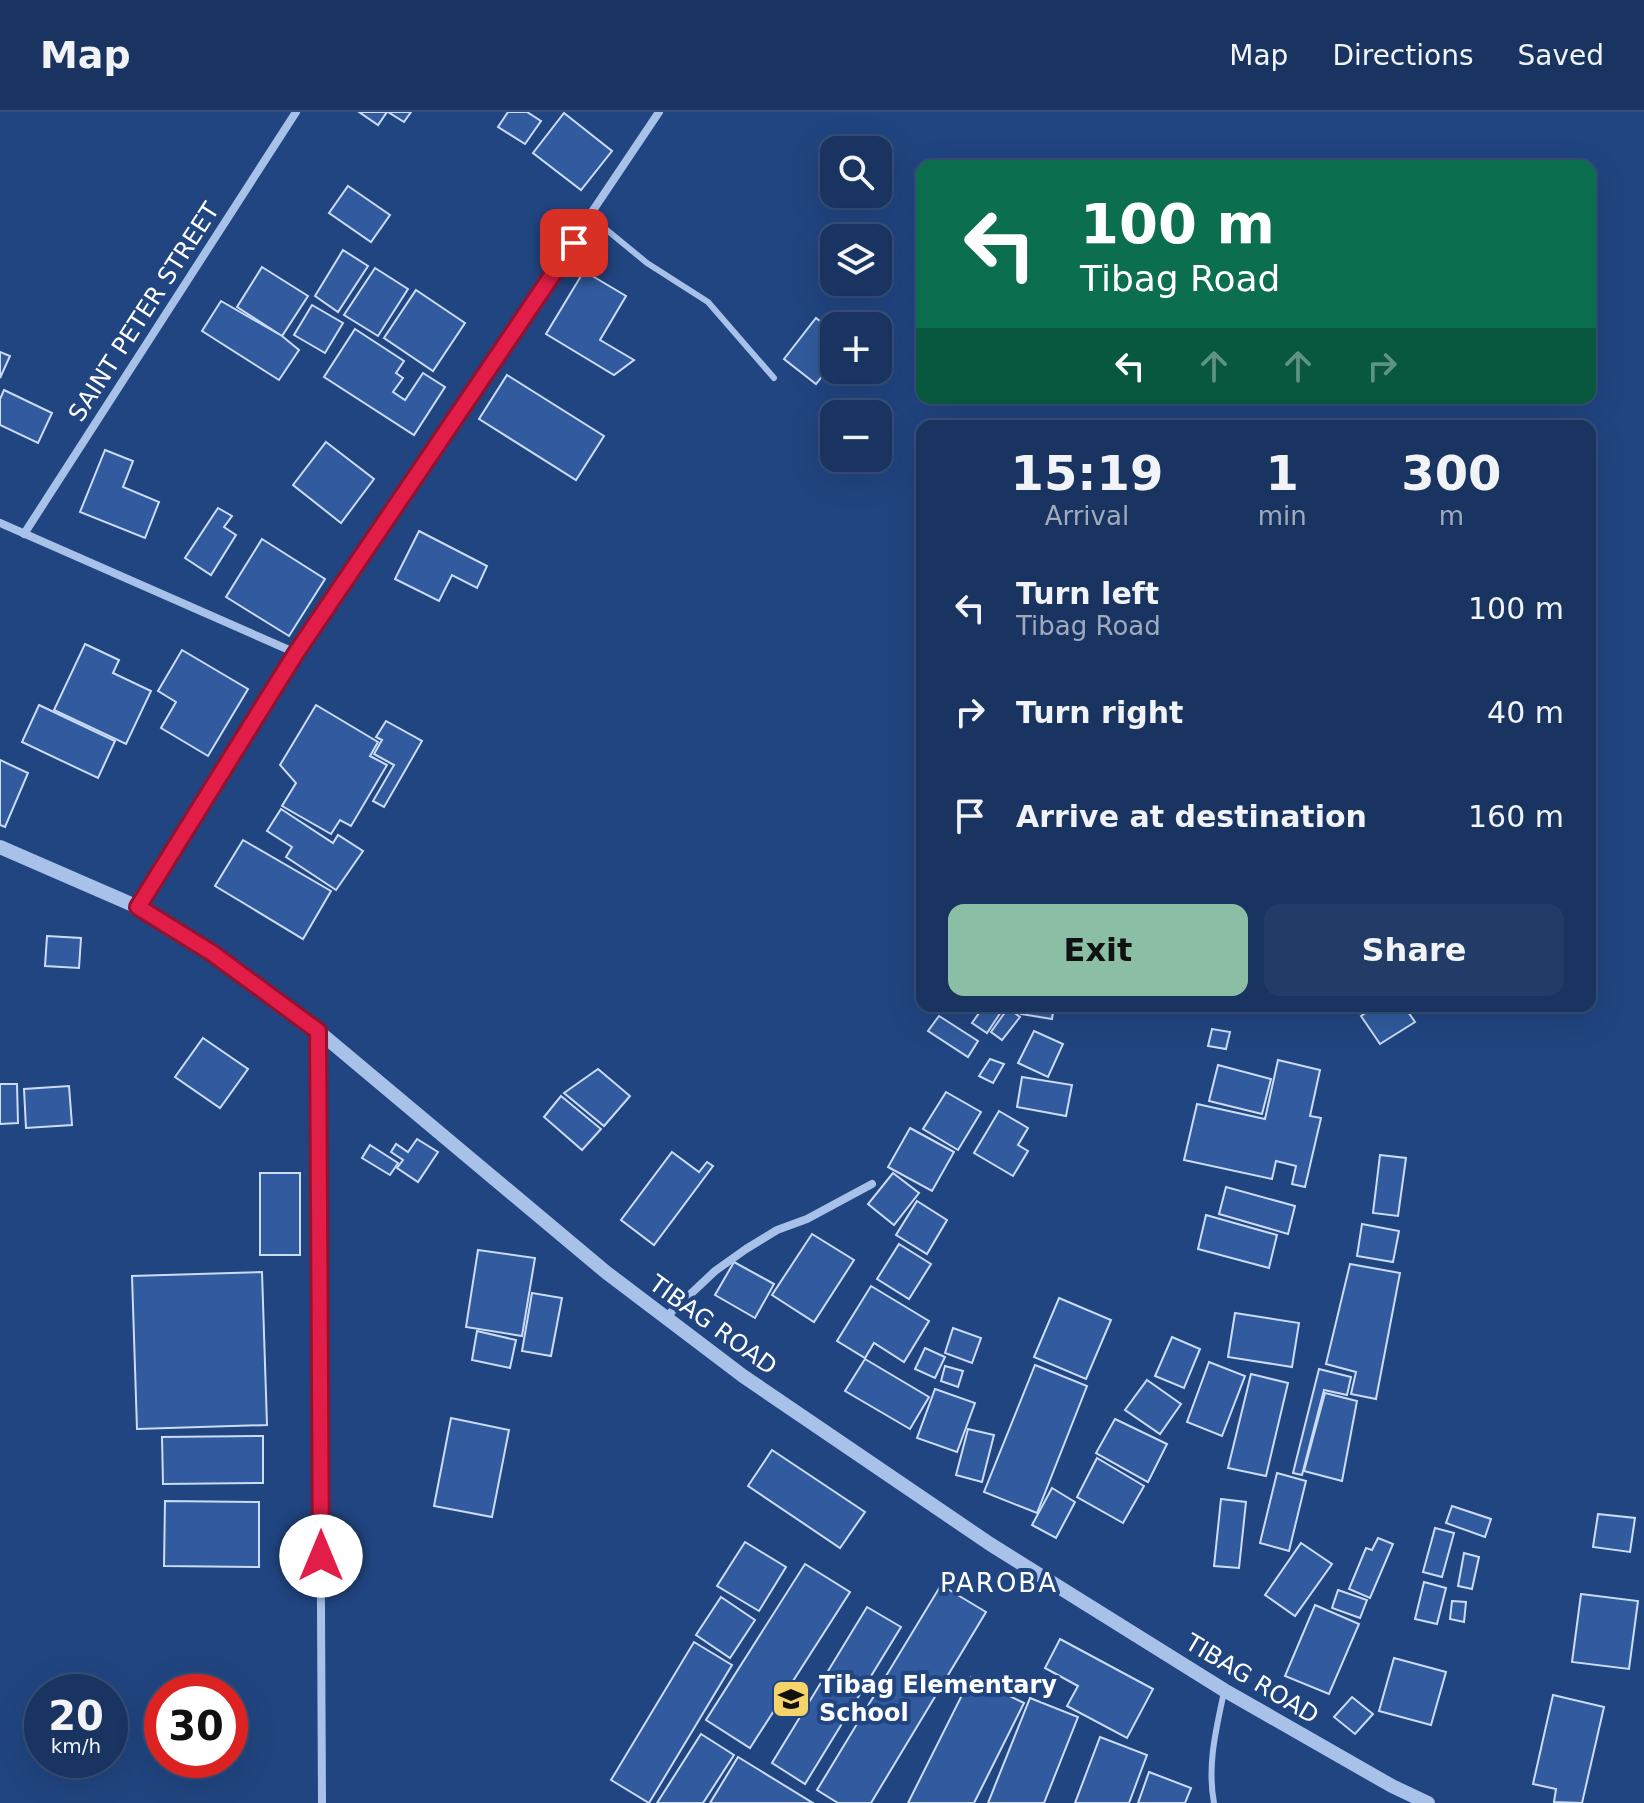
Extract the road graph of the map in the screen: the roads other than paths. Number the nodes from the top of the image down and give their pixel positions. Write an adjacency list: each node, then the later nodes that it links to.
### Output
1 (296, 112): 6 (street, SAINT PETER STREET)
2 (659, 112): 3 (street)
3 (591, 217): 4 (lane); 7 (street)
4 (774, 378)
5 (0, 523): 6 (street)
6 (24, 534): 7 (street)
7 (296, 653): 9 (street)
8 (0, 847): 9 (street, TIBAG ROAD)
9 (138, 907): 10 (street, TIBAG ROAD)
10 (318, 1031): 12 (street, TIBAG ROAD); 14 (street)
11 (872, 1184): 12 (street)
12 (664, 1319): 13 (street, TIBAG ROAD)
13 (1224, 1690): 15 (lane); 16 (street, TIBAG ROAD)
14 (322, 1803)
15 (1214, 1803)
16 (1428, 1803)

